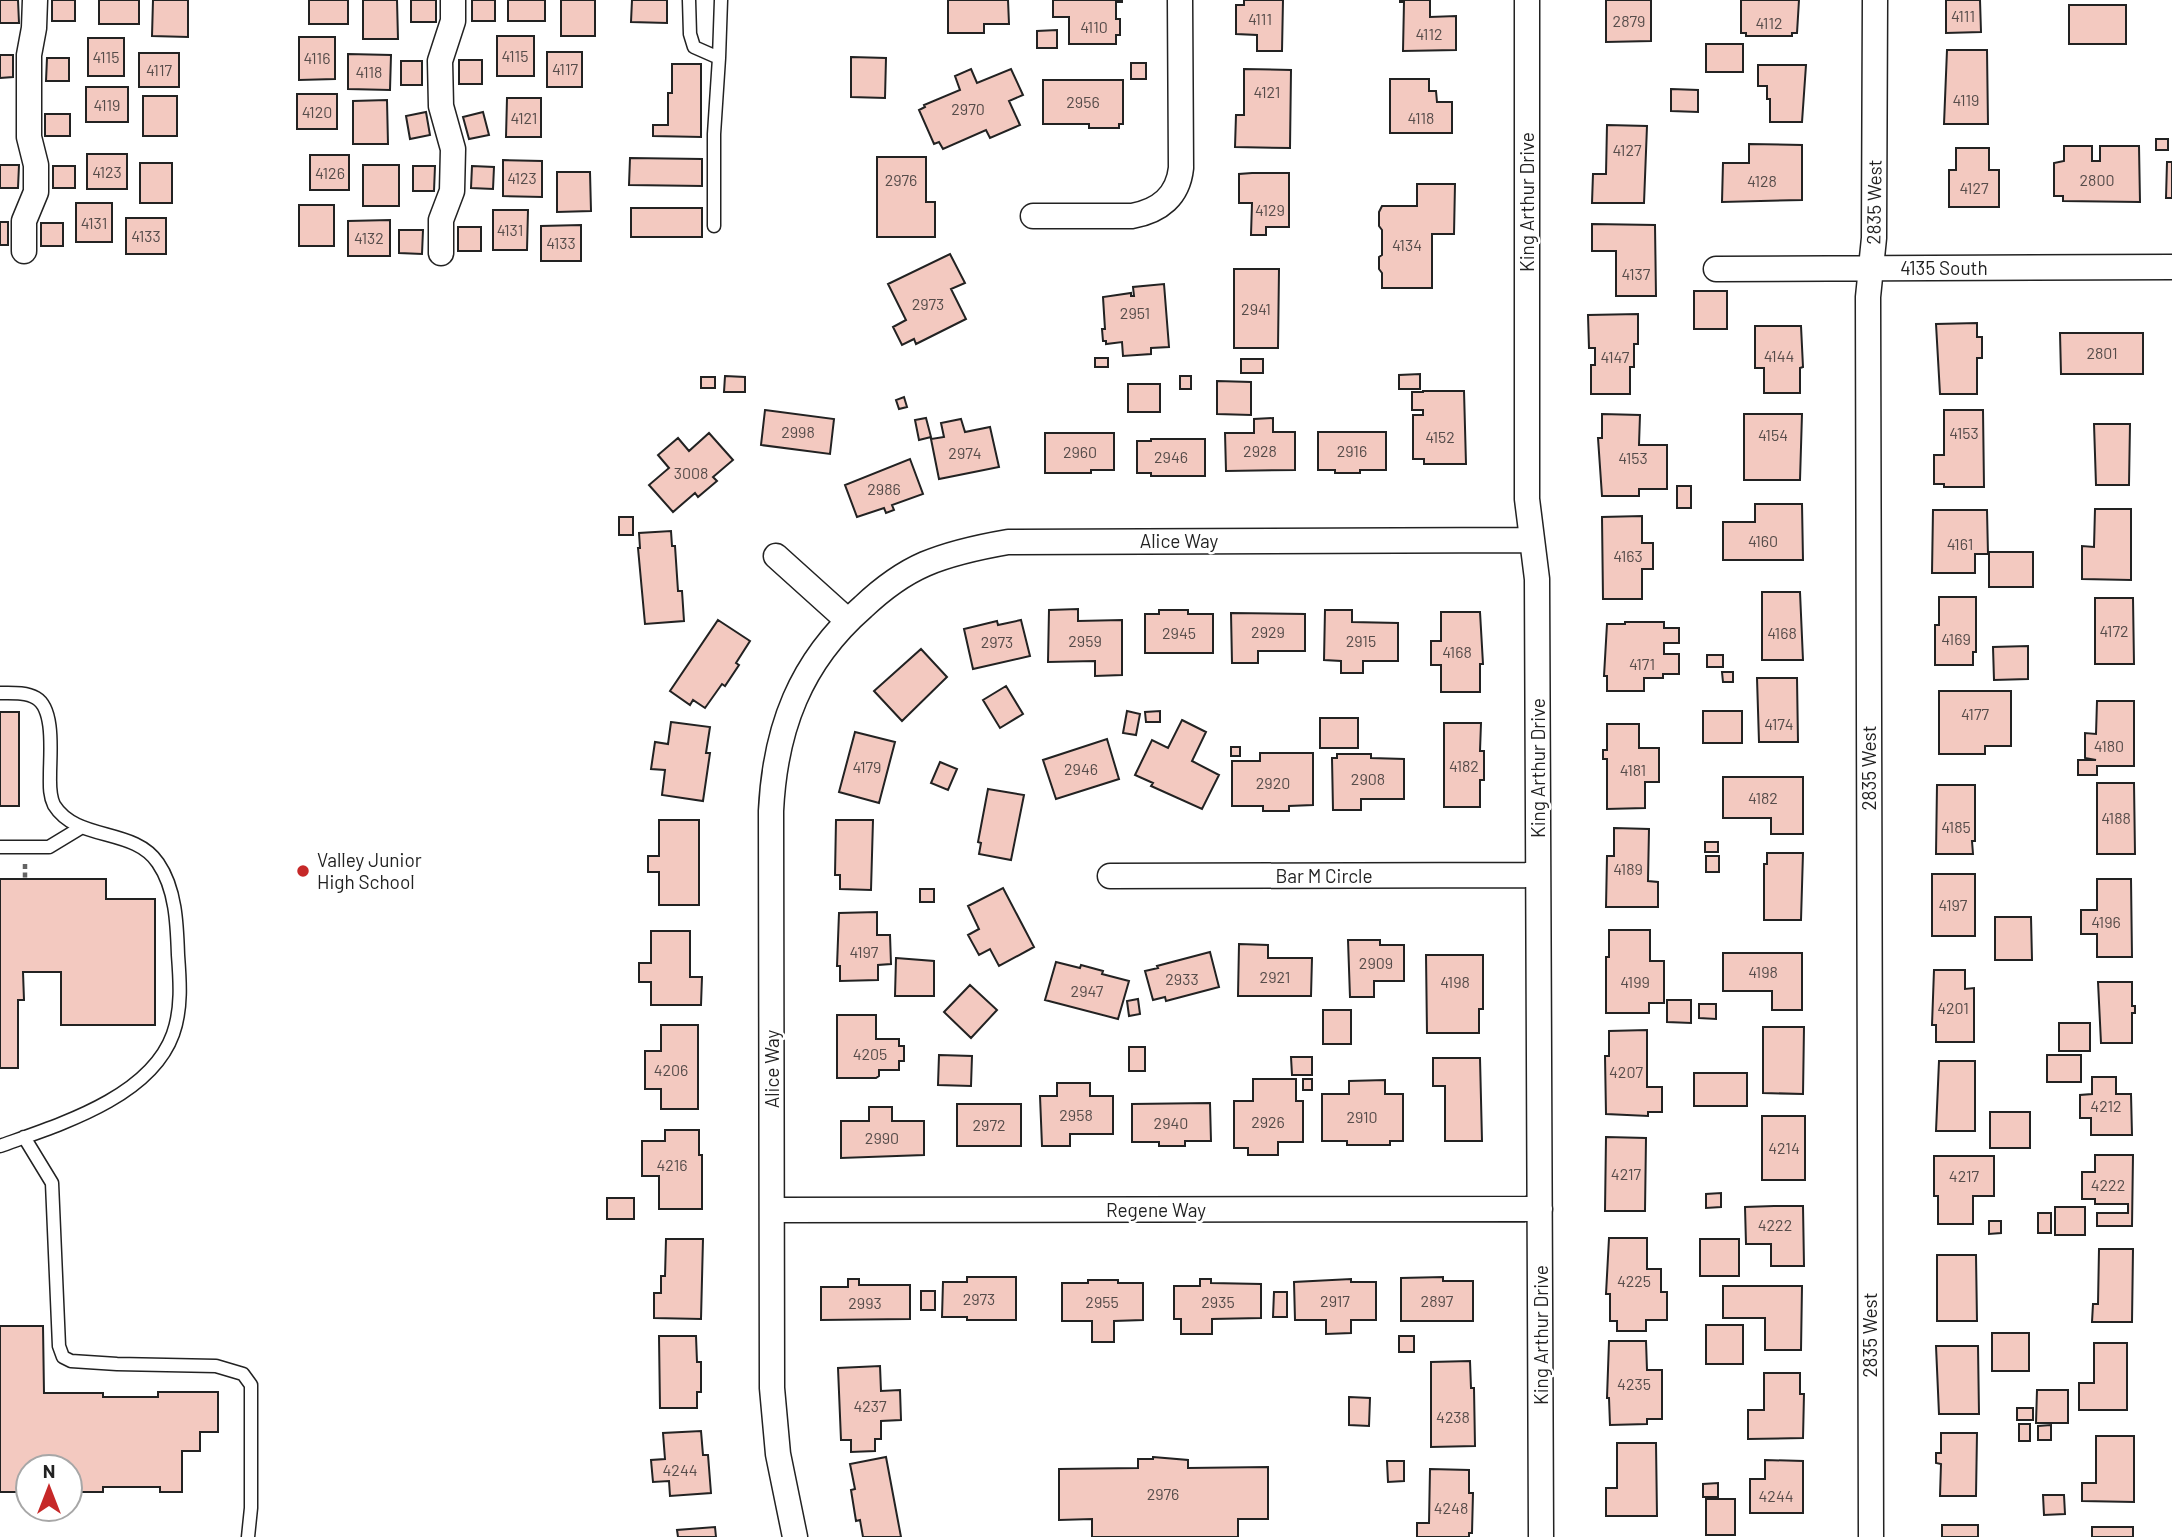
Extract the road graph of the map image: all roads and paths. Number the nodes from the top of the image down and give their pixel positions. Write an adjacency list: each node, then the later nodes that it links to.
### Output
1 (34, 0): 11 (street)
2 (453, 0): 12 (street)
3 (689, 0): 8 (lane)
4 (721, 0): 8 (lane)
5 (1180, 0): 9 (street)
6 (1527, 0): 16 (street, King Arthur Drive)
7 (1875, 0): 15 (street, 2835 West)
8 (719, 58): 10 (lane)
9 (1033, 216)
10 (715, 226)
11 (24, 251)
12 (441, 253)
13 (2172, 267): 15 (street, 4135 South)
14 (1716, 268): 15 (street, 4135 South)
15 (1872, 268): 33 (street, 2835 West)
16 (1532, 540): 18 (street, Alice Way); 23 (street, King Arthur Drive)
17 (776, 556): 18 (street)
18 (847, 620): 29 (street, Alice Way)
19 (0, 693): 20 (lane)
20 (82, 827): 21 (lane); 26 (lane)
21 (0, 848)
22 (25, 859): 25 (path)
23 (1538, 875): 24 (street, Bar M Circle); 28 (street, King Arthur Drive)
24 (1110, 876)
25 (25, 880)
26 (24, 1137): 27 (lane); 30 (lane)
27 (0, 1146)
28 (1540, 1209): 29 (street, Regene Way); 32 (street, King Arthur Drive)
29 (773, 1210): 31 (street, Alice Way)
30 (248, 1537)
31 (795, 1537)
32 (1541, 1537)
33 (1871, 1537)

